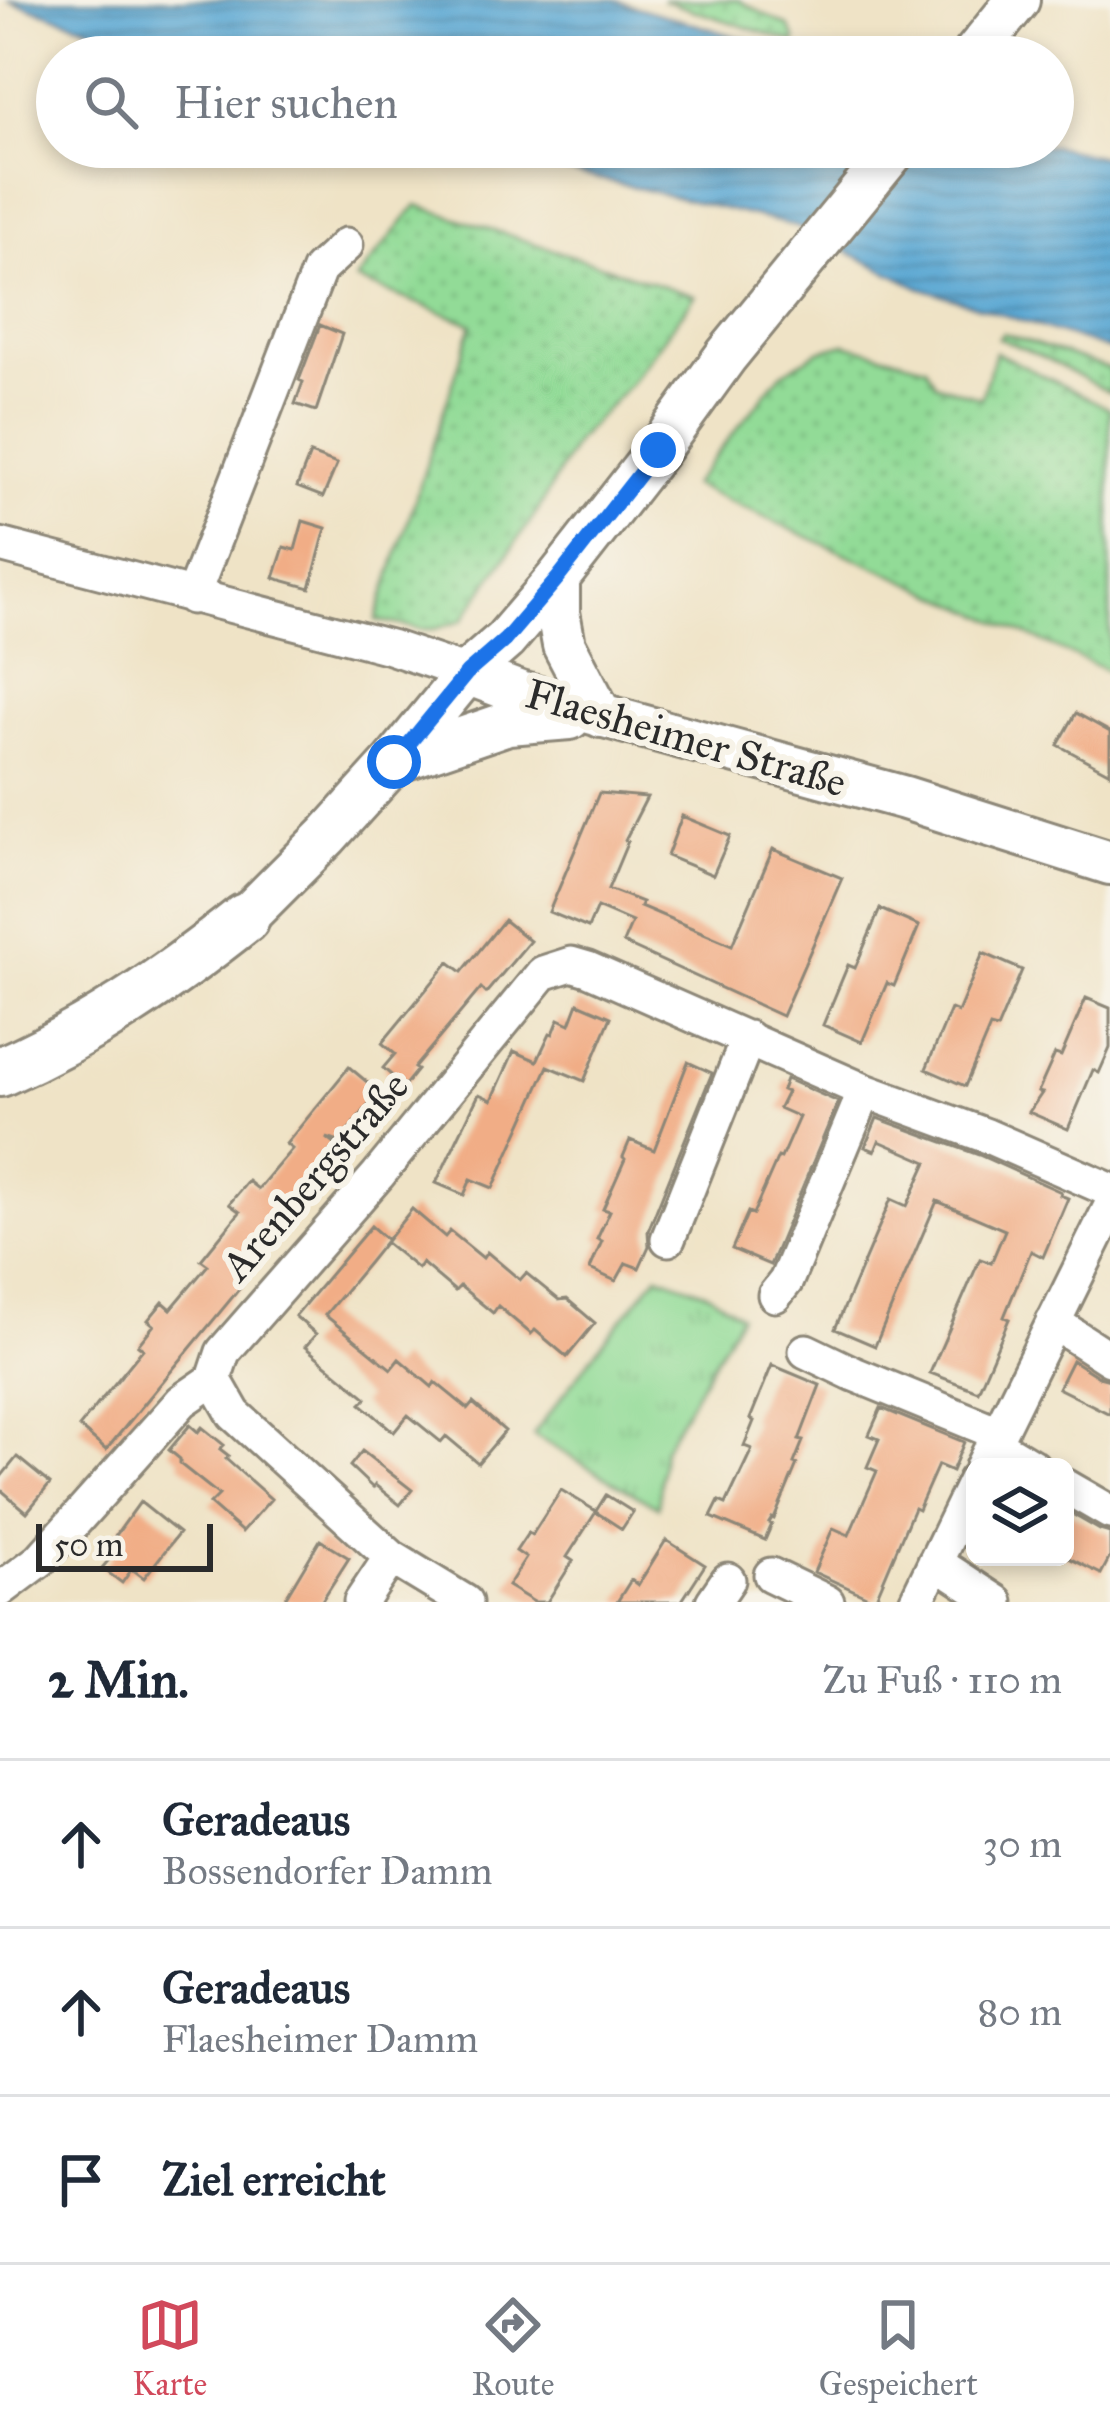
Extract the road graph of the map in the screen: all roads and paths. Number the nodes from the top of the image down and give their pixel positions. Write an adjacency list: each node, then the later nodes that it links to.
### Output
1 (1018, 0): 2 (main road)
2 (989, 36)
3 (880, 168): 6 (main road)
4 (346, 245): 7 (street)
5 (0, 545): 7 (street, Flaesheimer Straße)
6 (558, 578): 8 (main road); 9 (main road)
7 (192, 597): 8 (street, Flaesheimer Straße)
8 (467, 673): 9 (main road, Flaesheimer Straße); 10 (main road)
9 (602, 716): 10 (main road); 11 (main road, Flaesheimer Straße)
10 (394, 762): 12 (main road)
11 (1110, 863)
12 (245, 918): 14 (highway)
13 (748, 1037): 15 (street, Arenbergstraße); 18 (street); 23 (street, Arenbergstraße)
14 (0, 1072)
15 (866, 1090): 16 (street, Arenbergstraße); 19 (street)
16 (1110, 1190)
17 (1110, 1208): 20 (street)
18 (668, 1238)
19 (775, 1295)
20 (1053, 1322): 22 (street); 24 (street)
21 (806, 1351): 24 (street)
22 (1110, 1359)
23 (214, 1379): 28 (street); 31 (street, Arenbergstraße)
24 (991, 1448)
25 (1074, 1491): 27 (street)
26 (966, 1498): 29 (street)
27 (1110, 1512)
28 (392, 1557): 32 (street); 33 (street)
29 (935, 1562): 35 (street); 36 (street)
30 (771, 1575): 34 (street)
31 (0, 1590)
32 (361, 1602)
33 (465, 1602)
34 (826, 1602)
35 (916, 1602)
36 (996, 1602)

